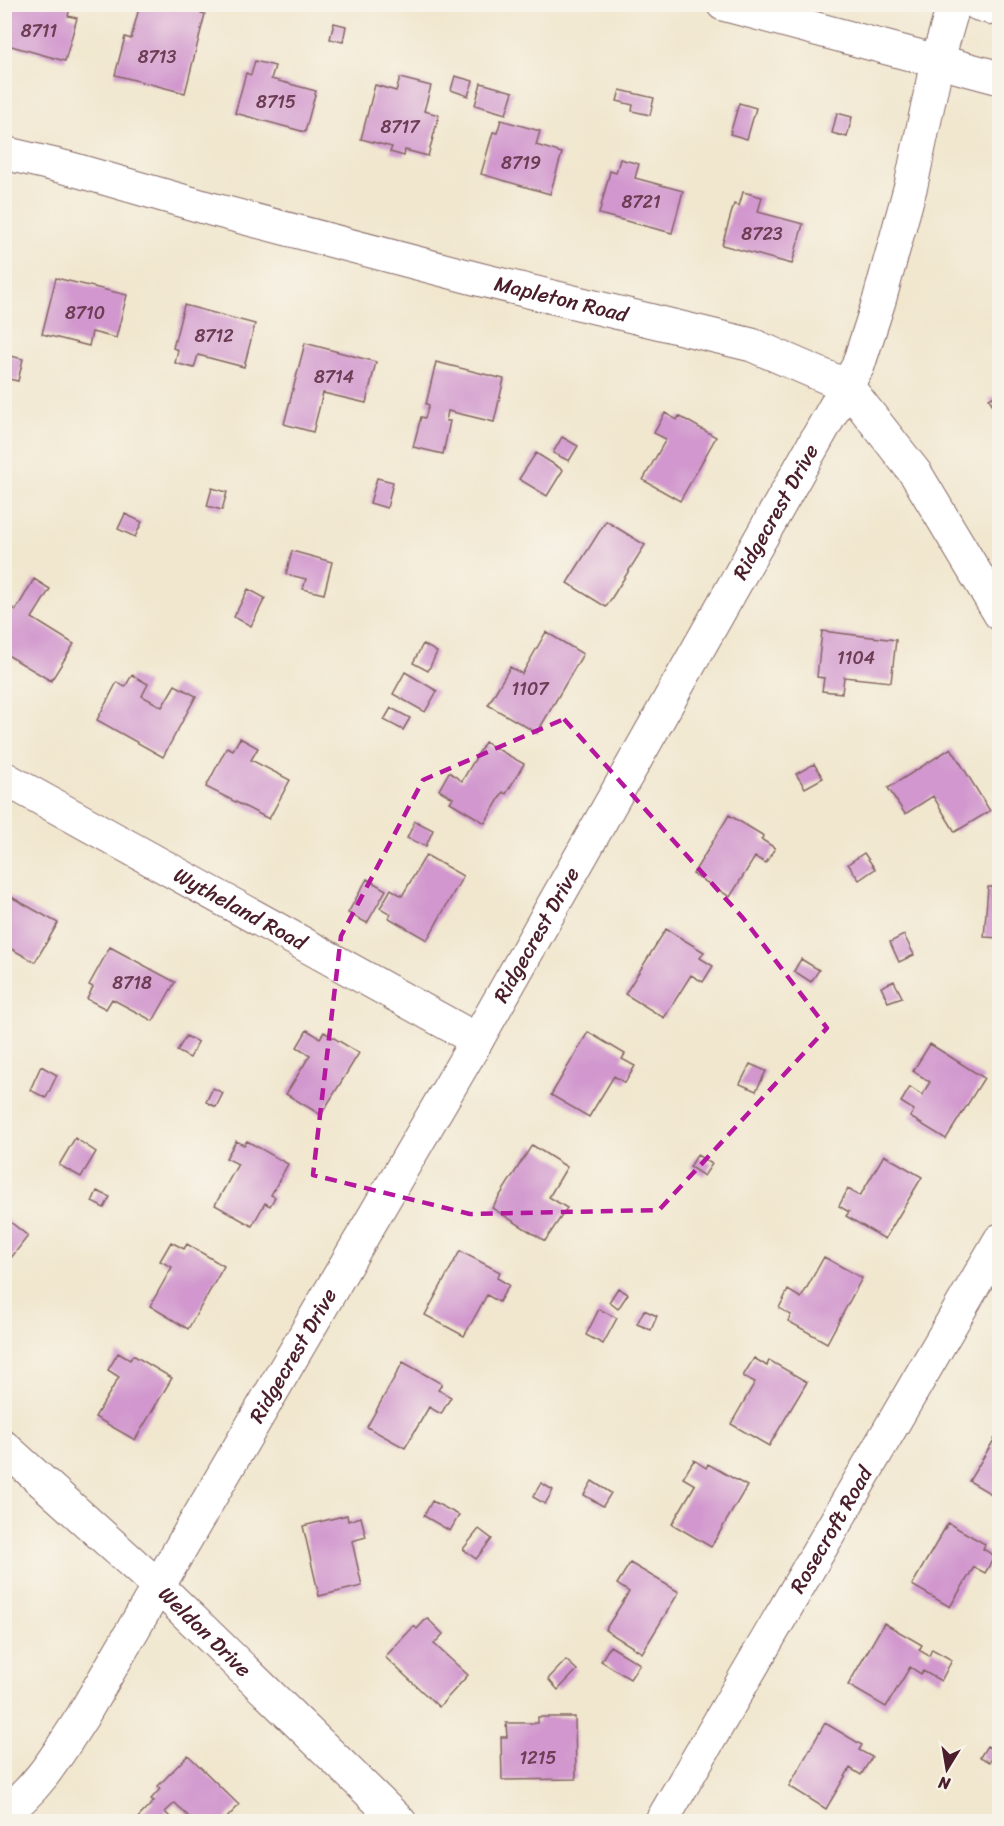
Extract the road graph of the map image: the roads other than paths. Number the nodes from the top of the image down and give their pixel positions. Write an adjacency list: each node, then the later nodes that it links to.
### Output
1 (723, 4): 5 (street)
2 (954, 4): 5 (street, Ridgecrest Drive)
3 (978, 4): 4 (street)
4 (999, 10)
5 (937, 62): 6 (street); 8 (street, Ridgecrest Drive)
6 (999, 78)
7 (4, 153): 8 (street, Mapleton Road)
8 (847, 386): 9 (street, Mapleton Road); 11 (street, Ridgecrest Drive)
9 (999, 614)
10 (4, 778): 11 (street, Wytheland Road)
11 (477, 1040): 14 (street, Ridgecrest Drive)
12 (999, 1240): 17 (street, Rosecroft Road)
13 (4, 1447): 14 (street, Weldon Drive)
14 (159, 1587): 15 (street, Ridgecrest Drive); 16 (street, Weldon Drive)
15 (4, 1813)
16 (400, 1821)
17 (661, 1821)

